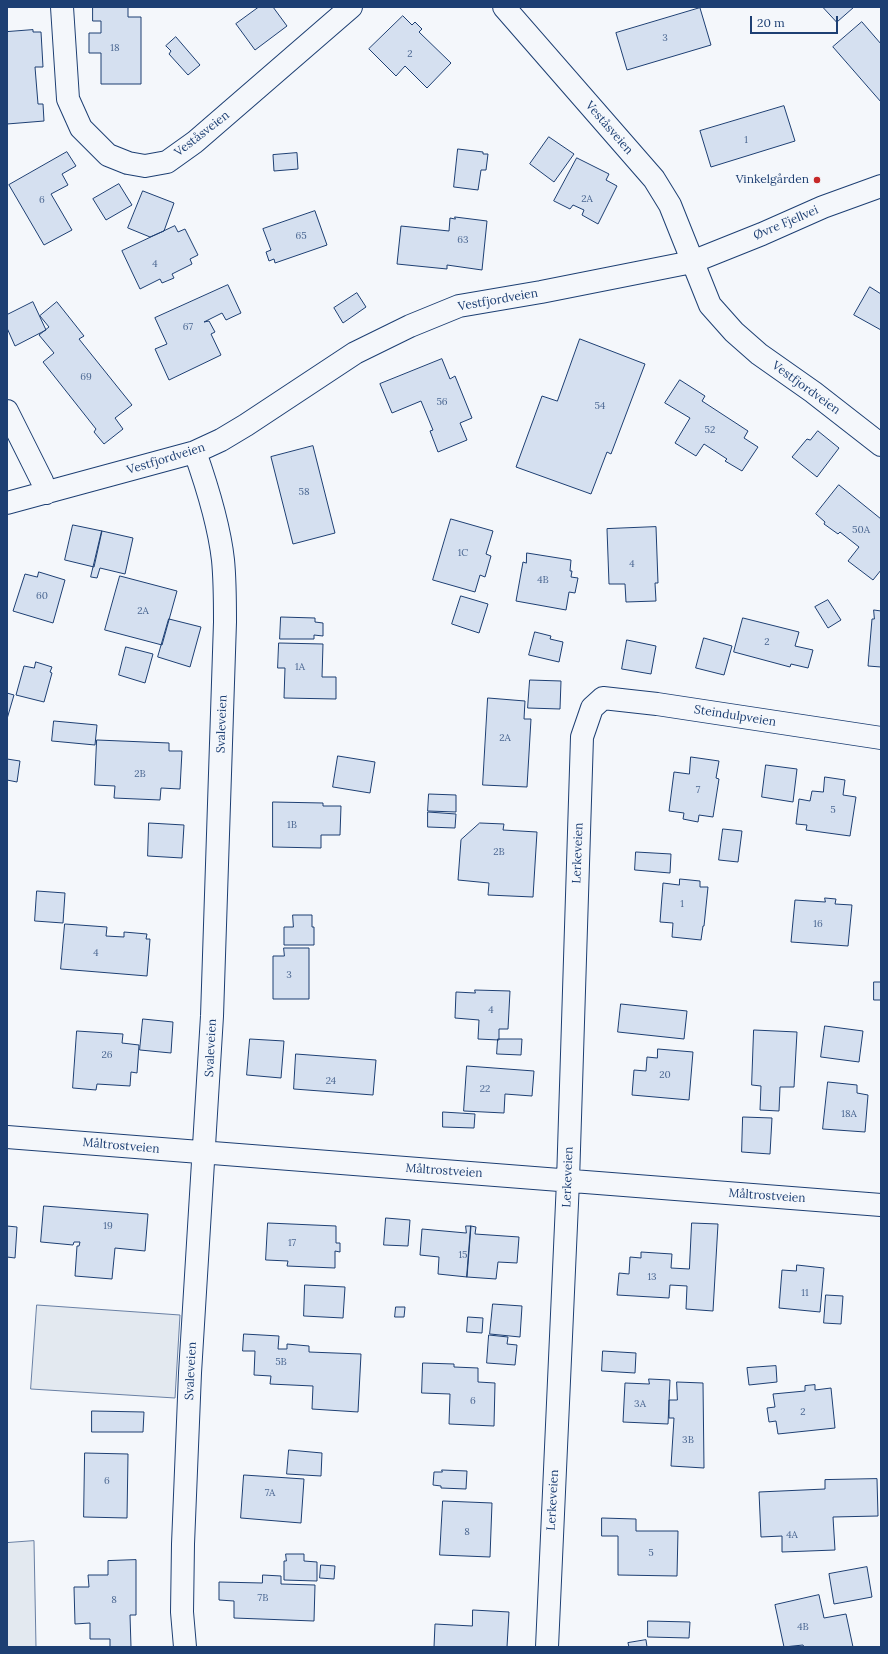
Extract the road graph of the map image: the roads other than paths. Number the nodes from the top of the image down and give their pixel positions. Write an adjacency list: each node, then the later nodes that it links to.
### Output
1 (62, 7): 2 (street, Veståsveien)
2 (351, 7)
3 (504, 7): 5 (street, Veståsveien)
4 (881, 186): 5 (street, Øvre Fjellvei)
5 (692, 262): 7 (street, Vestfjordveien); 8 (street, Vestfjordveien)
6 (7, 411): 9 (street)
7 (881, 444)
8 (195, 452): 9 (street, Vestfjordveien); 14 (street, Svaleveien)
9 (46, 493): 10 (street, Vestfjordveien)
10 (7, 503)
11 (592, 708): 12 (street, Steindulpveien); 15 (street, Lerkeveien)
12 (881, 738)
13 (7, 1137): 14 (street, Måltrostveien)
14 (205, 1153): 15 (street, Måltrostveien); 17 (street, Svaleveien)
15 (568, 1181): 16 (street, Måltrostveien); 18 (street, Lerkeveien)
16 (881, 1205)
17 (184, 1647)
18 (547, 1647)

